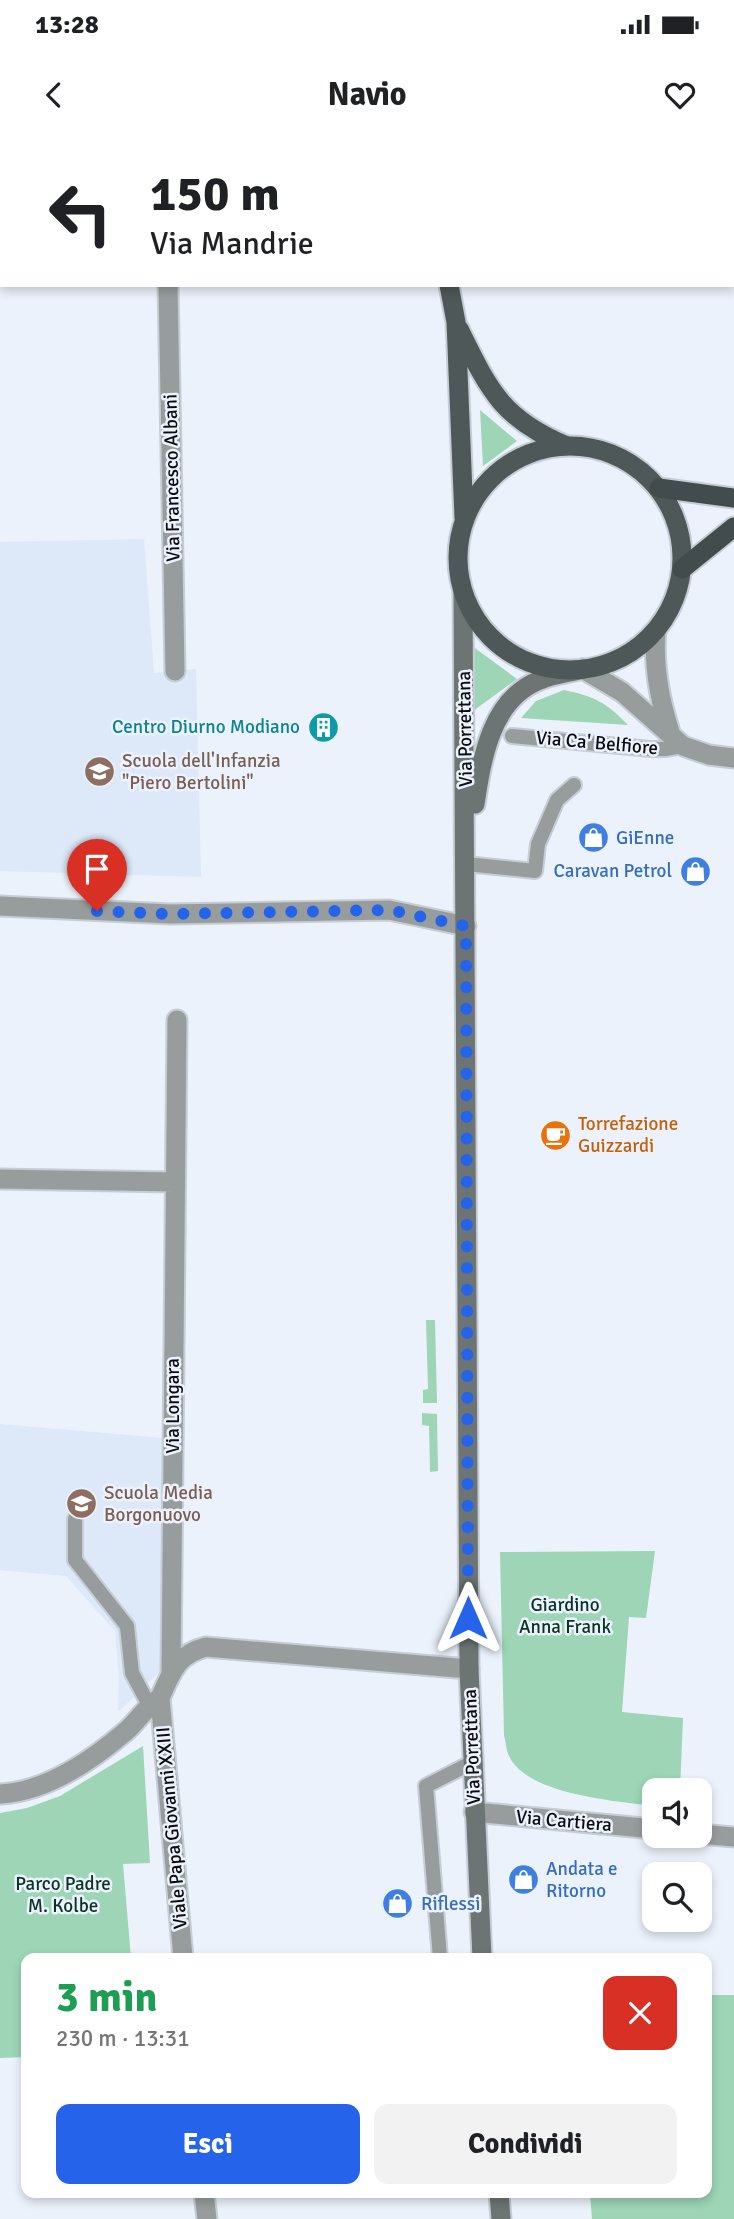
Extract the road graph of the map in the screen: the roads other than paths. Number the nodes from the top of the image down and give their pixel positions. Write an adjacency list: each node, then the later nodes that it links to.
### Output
1 (168, 287): 13 (street, Via Francesco Albani)
2 (449, 287): 3 (main road)
3 (456, 322): 4 (main road); 7 (main road)
4 (567, 446): 5 (main road); 7 (main road)
5 (659, 488): 6 (highway); 9 (main road)
6 (734, 498)
7 (464, 519): 10 (main road)
8 (734, 527): 9 (highway)
9 (682, 569): 11 (main road)
10 (463, 593): 12 (main road); 18 (main road, Via Porrettana)
11 (656, 630): 12 (main road); 15 (street, Via Ca' Belfiore)
12 (583, 669): 15 (street, Via Ca' Belfiore); 18 (main road, Via Porrettana)
13 (175, 671)
14 (512, 736): 15 (lane, Via Ca' Belfiore)
15 (677, 741): 16 (street, Via Ca' Belfiore)
16 (734, 758)
17 (574, 785): 18 (lane)
18 (466, 864): 20 (main road, Via Porrettana)
19 (0, 906): 20 (street)
20 (466, 926): 25 (main road, Via Porrettana)
21 (177, 1020): 23 (street, Via Longara)
22 (0, 1179): 23 (street)
23 (175, 1182): 26 (street, Via Longara)
24 (75, 1519): 27 (lane)
25 (469, 1669): 26 (street, Via Longara); 28 (main road, Via Porrettana)
26 (171, 1673): 27 (street, Via Longara)
27 (155, 1702): 29 (street, Viale Papa Giovanni XXIII); 34 (street, Viale Papa Giovanni XXIII)
28 (473, 1762): 30 (main road, Via Porrettana); 35 (lane)
29 (0, 1794)
30 (474, 1812): 31 (street, Via Cartiera); 36 (main road, Via Porrettana)
31 (642, 1828)
32 (712, 1835): 33 (street)
33 (734, 1837)
34 (182, 1953)
35 (440, 1953)
36 (482, 1953)
37 (205, 2198): 39 (street)
38 (499, 2198): 40 (main road)
39 (207, 2219)
40 (501, 2219)

